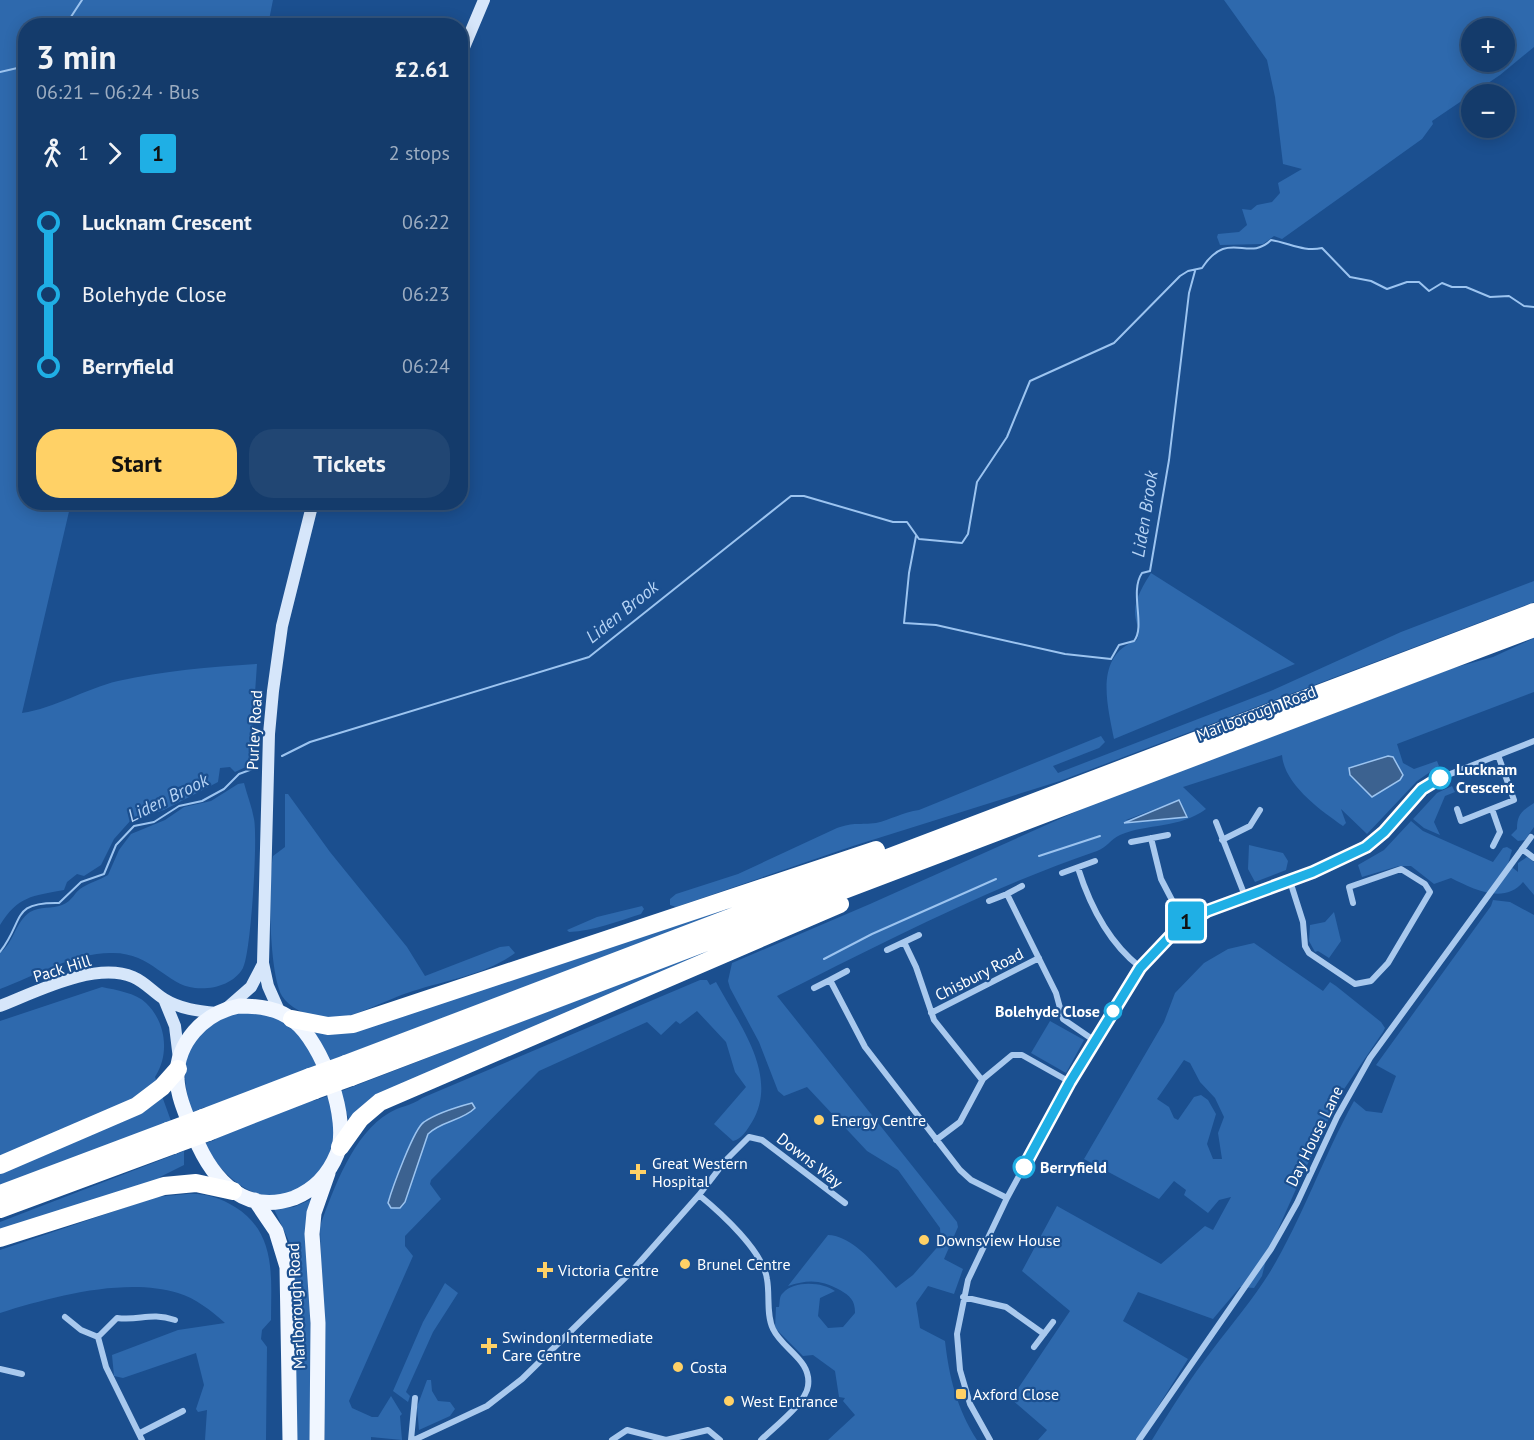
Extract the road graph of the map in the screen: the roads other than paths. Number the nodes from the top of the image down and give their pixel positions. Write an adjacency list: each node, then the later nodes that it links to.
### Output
1 (484, 0): 2 (main road)
2 (468, 38)
3 (311, 510): 36 (main road, Purley Road)
4 (1534, 612): 11 (highway, Marlborough Road)
5 (1534, 628): 13 (highway, Marlborough Road)
6 (1534, 741): 7 (street)
7 (1497, 754): 9 (street); 25 (street)
8 (1457, 809): 9 (street)
9 (1492, 809): 19 (street)
10 (1260, 810): 17 (street)
11 (1005, 811): 45 (highway); 48 (highway)
12 (1216, 822): 17 (street)
13 (992, 834): 48 (highway); 53 (highway)
14 (1168, 835): 16 (street)
15 (1531, 837): 20 (street, Day House Lane)
16 (1151, 838): 18 (street); 31 (street)
17 (1222, 840): 28 (street)
18 (1131, 842)
19 (1493, 846)
20 (1522, 849): 21 (street); 83 (street, Day House Lane)
21 (1534, 858)
22 (1095, 861): 23 (street)
23 (1078, 868): 24 (street); 37 (street)
24 (1062, 873)
25 (1290, 881): 28 (street); 30 (street)
26 (1022, 886): 27 (street)
27 (1007, 894): 29 (street); 35 (street)
28 (1245, 896): 31 (street)
29 (989, 901)
30 (1353, 903)
31 (1184, 923): 37 (street)
32 (919, 934): 33 (street)
33 (904, 942): 34 (street); 44 (street)
34 (887, 950)
35 (1039, 958): 44 (street, Chisbury Road); 46 (street)
36 (263, 963): 43 (main road, Purley Road); 45 (main road, Purley Road)
37 (1140, 968): 46 (street)
38 (847, 971): 39 (street)
39 (830, 980): 40 (street); 52 (street)
40 (814, 988)
41 (164, 999): 42 (main road, Pack Hill); 43 (main road, Pack Hill); 47 (main road)
42 (0, 1006)
43 (221, 1011): 45 (main road); 47 (main road)
44 (931, 1013): 49 (street)
45 (286, 1016): 53 (main road)
46 (1095, 1041): 50 (street)
47 (178, 1065): 54 (highway); 56 (main road)
48 (348, 1070): 51 (highway, bridge)
49 (982, 1080): 50 (street); 52 (street)
50 (1070, 1082): 59 (street)
51 (171, 1138): 57 (highway); 62 (highway)
52 (936, 1140): 59 (street)
53 (339, 1147): 55 (main road)
54 (0, 1165)
55 (328, 1173): 60 (main road); 77 (main road, Marlborough Road)
56 (233, 1191): 60 (main road); 63 (highway)
57 (0, 1194)
58 (699, 1195): 61 (street, Downs Way); 78 (street, Downs Way); 81 (street)
59 (1007, 1198): 64 (street)
60 (255, 1200): 76 (main road, Marlborough Road)
61 (845, 1203)
62 (0, 1209)
63 (0, 1238)
64 (963, 1297): 68 (street); 82 (street)
65 (65, 1317): 69 (street)
66 (175, 1320): 69 (street)
67 (1053, 1322): 68 (street)
68 (1044, 1334): 70 (street)
69 (98, 1337): 75 (street)
70 (1034, 1347)
71 (0, 1369): 72 (street)
72 (22, 1374)
73 (415, 1398): 78 (street)
74 (183, 1411): 75 (street)
75 (141, 1436)
76 (290, 1440)
77 (317, 1440)
78 (413, 1440)
79 (612, 1440): 80 (street)
80 (720, 1440)
81 (761, 1440)
82 (990, 1440)
83 (1139, 1440)

